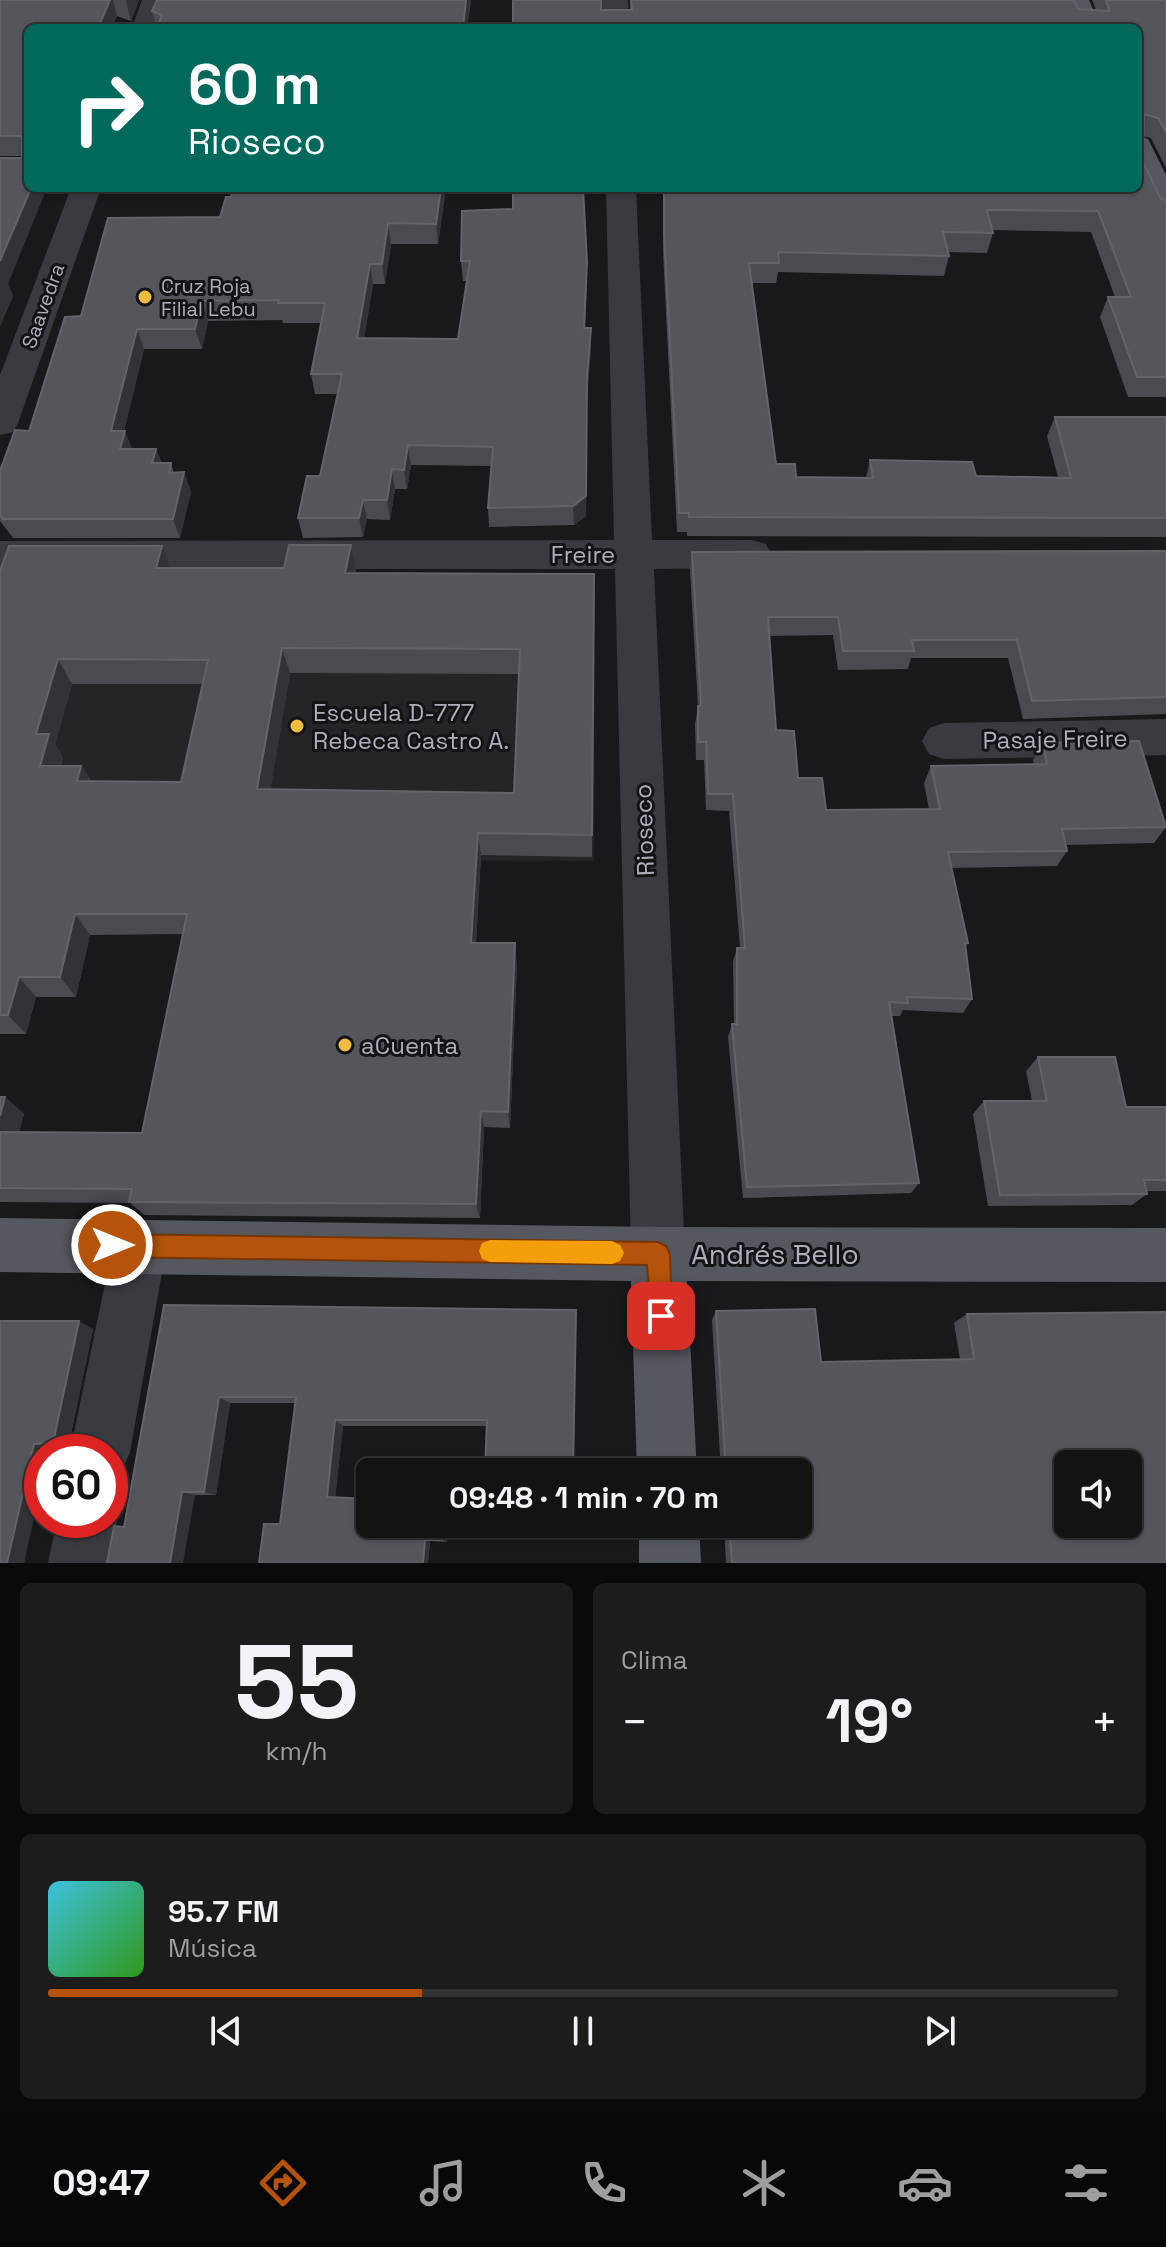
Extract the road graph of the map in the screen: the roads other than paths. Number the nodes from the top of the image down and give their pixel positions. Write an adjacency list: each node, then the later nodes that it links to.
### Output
1 (155, 0): 4 (street)
2 (615, 0): 5 (street)
3 (1076, 0): 6 (main road)
4 (146, 24)
5 (616, 24)
6 (1086, 24)
7 (1142, 161): 10 (main road)
8 (85, 192): 11 (street, Saavedra)
9 (621, 192): 12 (street, Rioseco)
10 (1166, 211)
11 (0, 423)
12 (634, 554): 13 (street, Freire); 14 (street, Freire); 19 (street, Rioseco)
13 (791, 554)
14 (0, 555)
15 (1166, 737): 16 (street, Pasaje Freire)
16 (944, 741)
17 (0, 1245): 18 (main road, Andrés Bello)
18 (140, 1245): 19 (main road, Andrés Bello); 21 (street)
19 (658, 1254): 20 (main road, Andrés Bello); 22 (main road, Rioseco)
20 (1166, 1255)
21 (103, 1434)
22 (666, 1458)
23 (84, 1538): 25 (street)
24 (669, 1538): 26 (main road)
25 (79, 1563)
26 (670, 1563)

